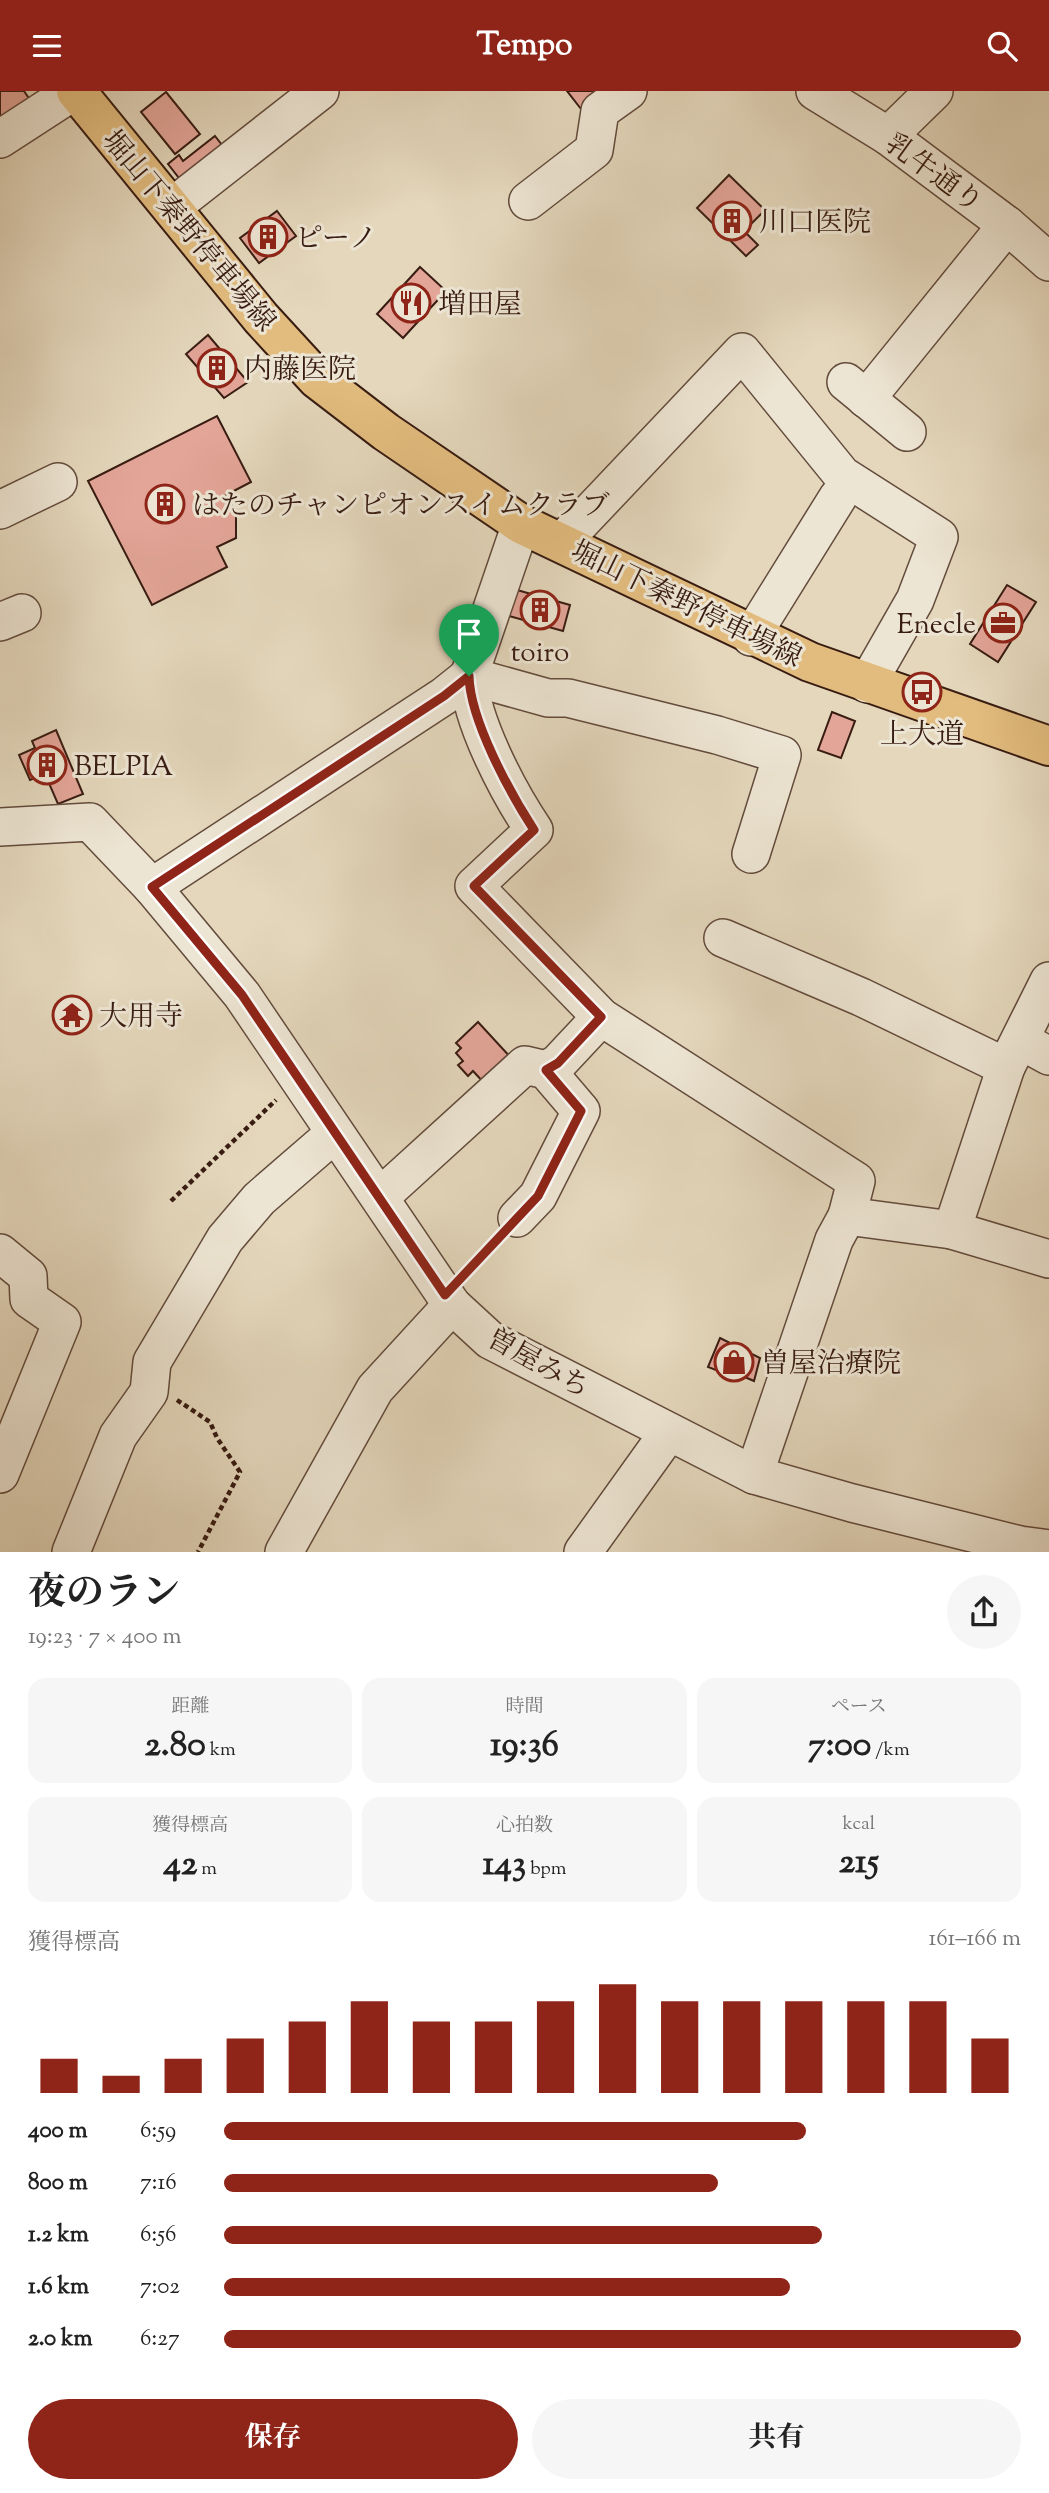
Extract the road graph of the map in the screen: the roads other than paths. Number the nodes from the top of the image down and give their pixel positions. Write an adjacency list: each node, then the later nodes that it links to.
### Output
1 (75, 91): 7 (street); 9 (main road, 堀山下秦野停車場線)
2 (320, 91): 9 (street)
3 (628, 91): 8 (street)
4 (815, 91): 6 (street, 乳牛通り)
5 (934, 91): 6 (street)
6 (888, 136): 10 (street, 乳牛通り)
7 (0, 139)
8 (528, 201)
9 (172, 207): 16 (main road, 堀山下秦野停車場線)
10 (1007, 225): 11 (street, 乳牛通り); 12 (street)
11 (1049, 262)
12 (907, 432)
13 (58, 482): 15 (street)
14 (838, 497): 18 (street)
15 (0, 510)
16 (521, 524): 17 (main road, 堀山下秦野停車場線); 19 (street)
17 (561, 543): 18 (main road, 堀山下秦野停車場線); 20 (street)
18 (751, 637): 20 (main road, 堀山下秦野停車場線)
19 (469, 676): 23 (street); 24 (street); 27 (street)
20 (867, 684): 21 (main road, 堀山下秦野停車場線)
21 (1049, 746)
22 (0, 827): 24 (street, 曽屋みち)
23 (751, 854)
24 (152, 887): 30 (street, 曽屋みち)
25 (723, 938): 28 (street)
26 (1049, 981): 28 (street)
27 (601, 1017): 29 (street); 32 (street)
28 (1025, 1054): 34 (street)
29 (546, 1070): 31 (street); 33 (street)
30 (334, 1134): 31 (street, 曽屋みち); 42 (street)
31 (380, 1197): 37 (street, 曽屋みち)
32 (847, 1216): 34 (street); 40 (street)
33 (517, 1218)
34 (951, 1230): 36 (street)
35 (0, 1253): 39 (street)
36 (1049, 1259)
37 (448, 1300): 38 (street, 曽屋みち); 43 (street)
38 (669, 1432): 40 (street, 曽屋みち); 44 (street)
39 (0, 1474)
40 (754, 1475): 41 (street, 曽屋みち)
41 (1030, 1549)
42 (71, 1552)
43 (284, 1552)
44 (583, 1552)

